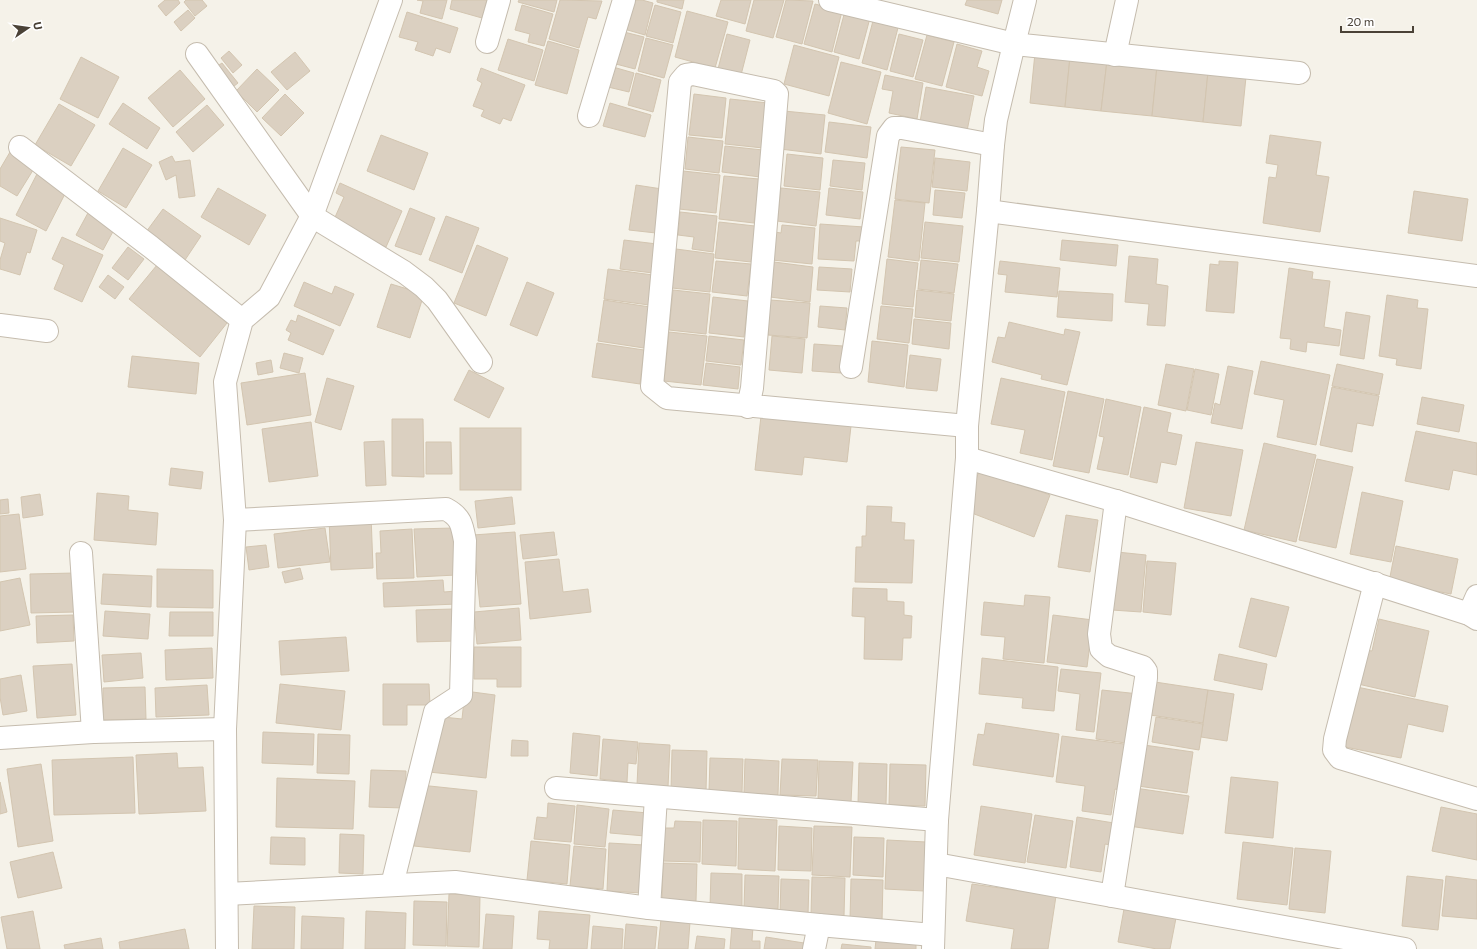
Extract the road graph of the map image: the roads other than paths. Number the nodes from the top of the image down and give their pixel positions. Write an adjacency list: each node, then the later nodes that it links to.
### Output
1 (391, 0): 16 (street)
2 (499, 0): 7 (street)
3 (624, 0): 12 (street)
4 (830, 0): 8 (street)
5 (1025, 0): 8 (street)
6 (1127, 0): 10 (street)
7 (488, 42)
8 (1014, 44): 10 (street); 13 (street)
9 (197, 54): 16 (street)
10 (1115, 55): 11 (street)
11 (1298, 73)
12 (589, 116)
13 (993, 145): 15 (street); 22 (street)
14 (20, 147): 18 (street)
15 (988, 211): 17 (street); 24 (street)
16 (312, 216): 18 (street); 21 (street)
17 (1477, 276)
18 (242, 320): 27 (street)
19 (0, 325): 20 (street)
20 (46, 331)
21 (481, 362)
22 (851, 367)
23 (748, 407): 23 (street); 24 (street)
24 (966, 426): 25 (street)
25 (967, 458): 26 (street); 37 (street)
26 (1116, 501): 29 (street); 41 (street)
27 (235, 520): 31 (street); 39 (street)
28 (81, 553): 32 (street)
29 (1375, 583): 30 (street); 36 (street)
30 (1474, 610)
31 (225, 729): 32 (street); 40 (street)
32 (93, 732): 33 (street)
33 (0, 738)
34 (556, 788): 35 (street)
35 (656, 797): 37 (street); 42 (street)
36 (1477, 799)
37 (937, 820): 38 (street)
38 (936, 864): 41 (street); 44 (street)
39 (392, 885): 40 (street); 42 (street)
40 (227, 894): 45 (street)
41 (1112, 896): 47 (street)
42 (649, 908): 43 (street)
43 (819, 925): 44 (street); 46 (street)
44 (933, 942)
45 (227, 949)
46 (814, 949)
47 (1405, 949)

